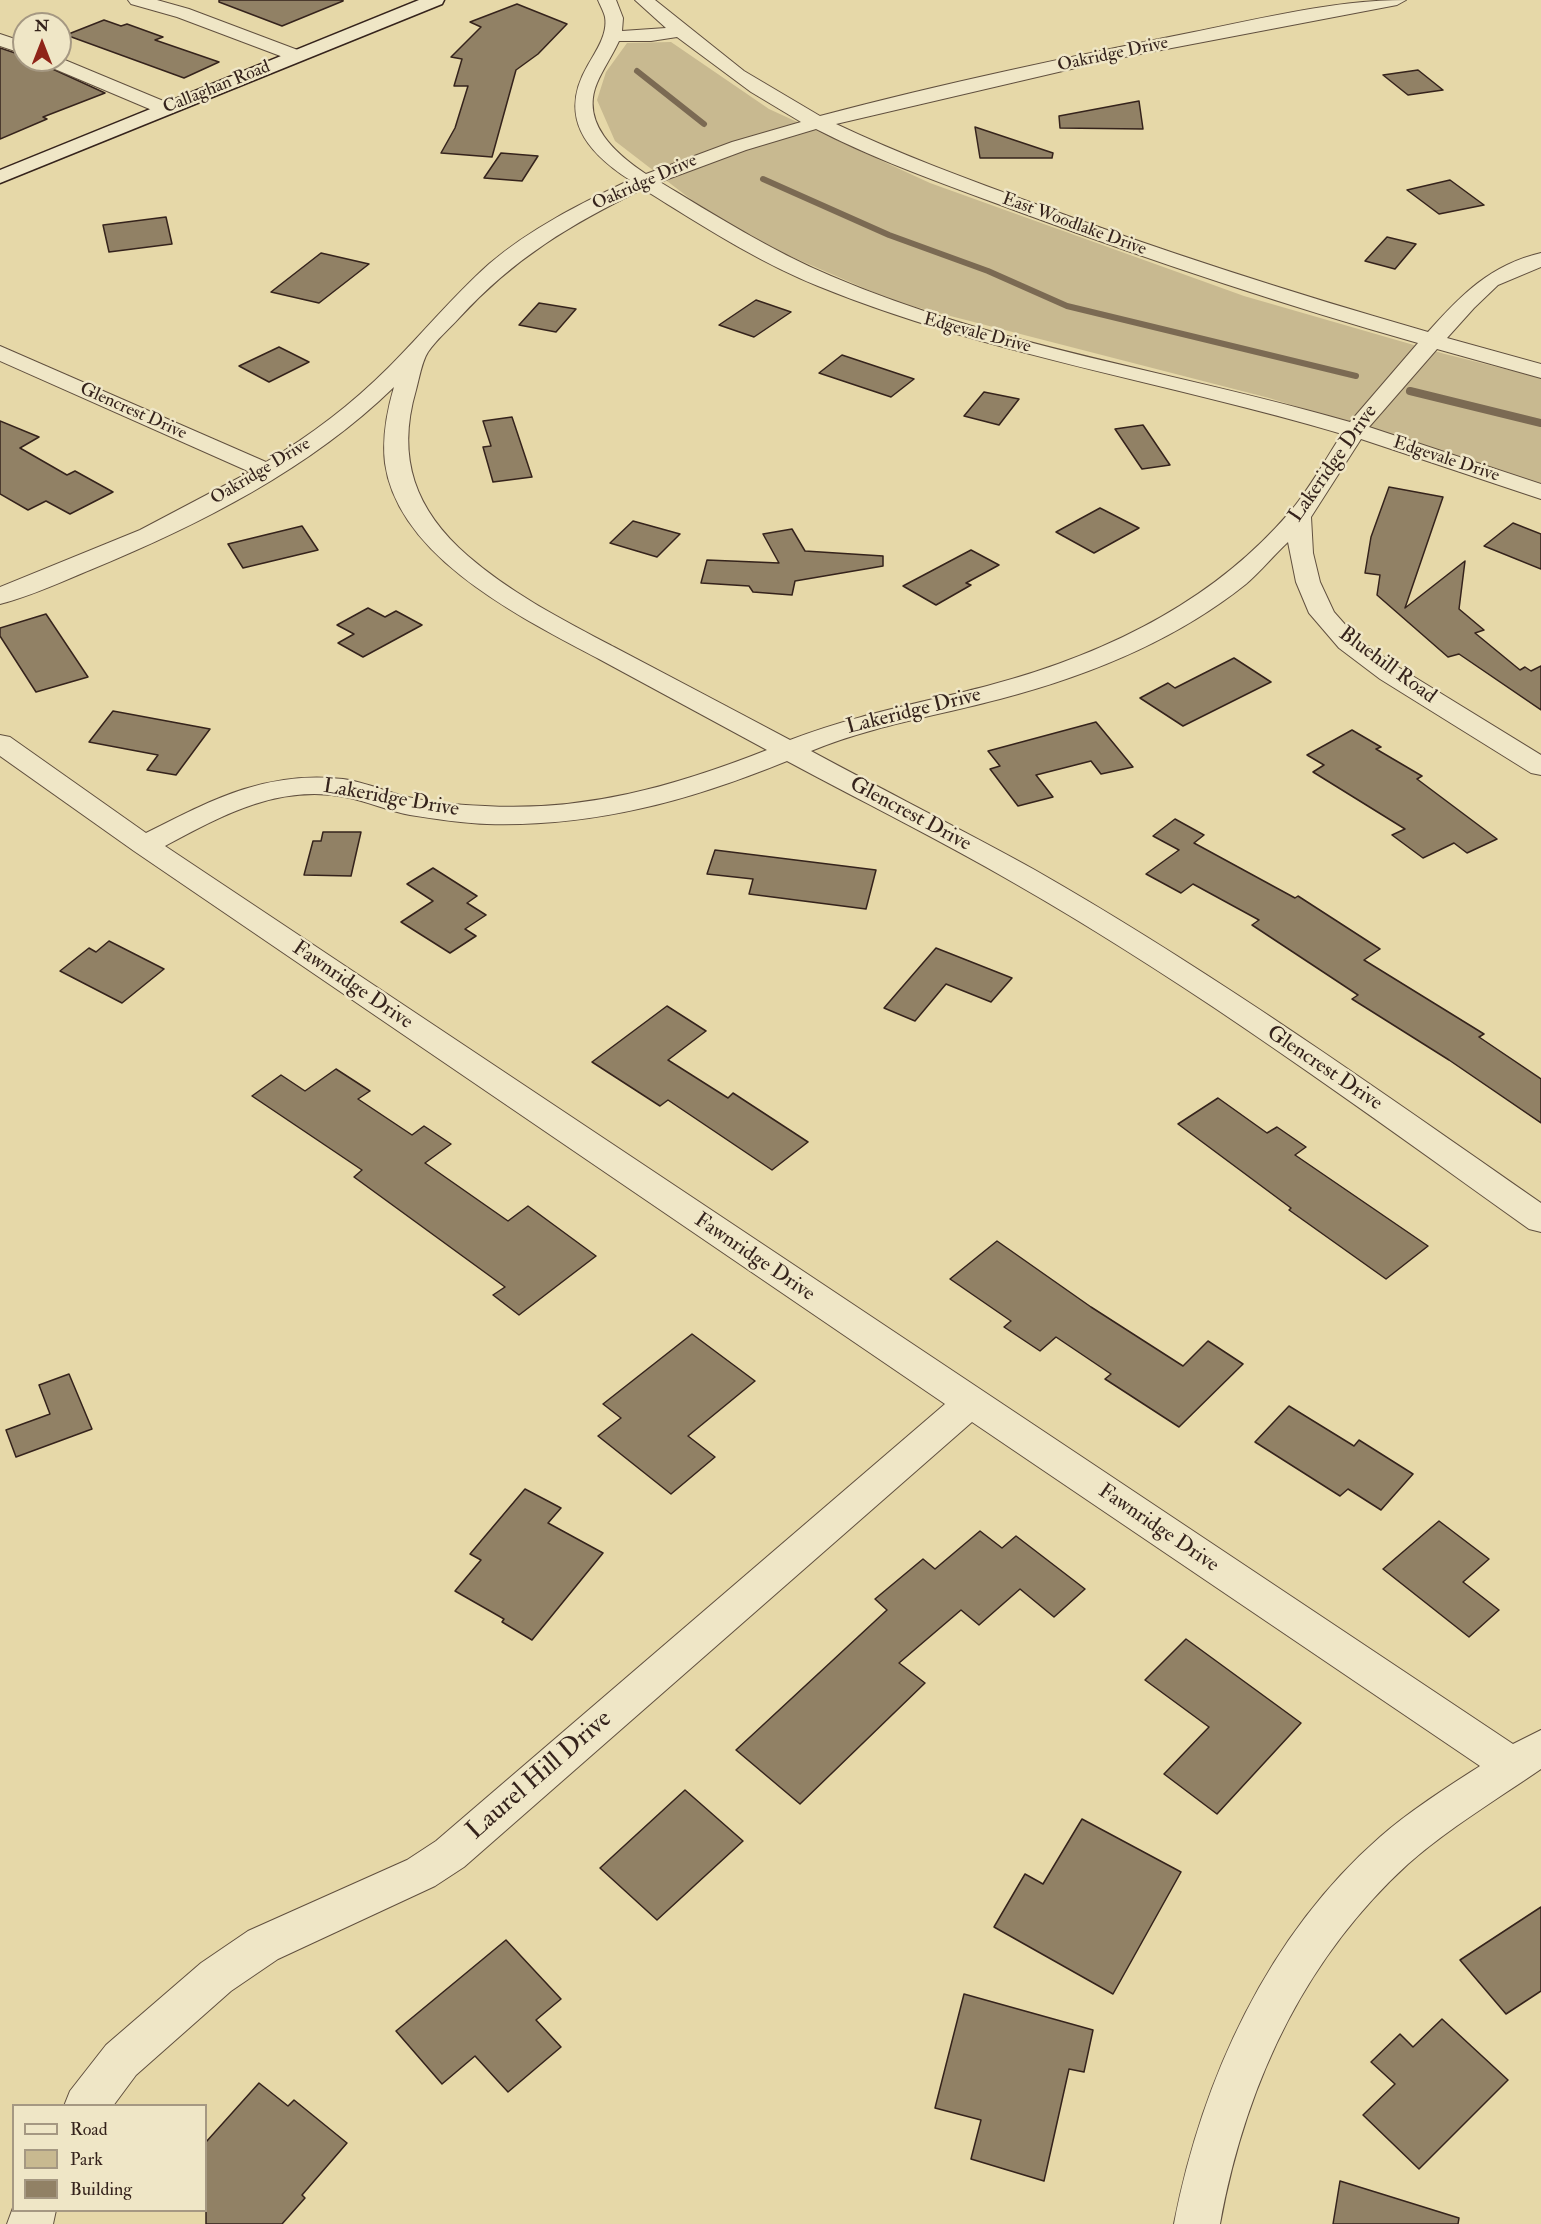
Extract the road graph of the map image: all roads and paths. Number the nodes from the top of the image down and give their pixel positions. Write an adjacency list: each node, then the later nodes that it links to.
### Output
1 (137, 0): 7 (street)
2 (435, 0): 10 (main road, Callaghan Road)
3 (607, 0): 9 (street)
4 (644, 0): 8 (street, East Woodlake Drive)
5 (1394, 0): 13 (street, Oakridge Drive)
6 (203, 4): 7 (street)
7 (183, 13): 10 (street)
8 (680, 32): 9 (street); 13 (street, East Woodlake Drive)
9 (614, 36): 15 (street, Edgevale Drive)
10 (297, 56): 12 (main road, Callaghan Road)
11 (72, 69): 12 (street)
12 (166, 109): 14 (main road, Callaghan Road)
13 (817, 122): 15 (street, Oakridge Drive); 17 (street, East Woodlake Drive)
14 (0, 177)
15 (645, 180): 18 (street, Oakridge Drive); 21 (street, Edgevale Drive)
16 (1541, 259): 17 (street, Lakeridge Drive)
17 (1433, 342): 20 (street, East Woodlake Drive); 21 (street, Lakeridge Drive)
18 (416, 352): 22 (street, Oakridge Drive); 27 (street, Glencrest Drive)
19 (0, 353): 22 (street, Glencrest Drive)
20 (1541, 371)
21 (1354, 431): 23 (street, Edgevale Drive); 24 (street, Lakeridge Drive)
22 (266, 471): 25 (street, Oakridge Drive)
23 (1541, 492)
24 (1299, 517): 27 (street, Lakeridge Drive); 28 (street, Bluehill Road)
25 (0, 596)
26 (0, 743): 29 (street, Fawnridge Drive)
27 (791, 752): 29 (street, Lakeridge Drive); 30 (street, Glencrest Drive)
28 (1541, 767)
29 (144, 845): 31 (street, Fawnridge Drive)
30 (1541, 1220)
31 (970, 1403): 32 (street, Fawnridge Drive); 33 (street, Laurel Hill Drive)
32 (1527, 1757): 34 (street)
33 (88, 2104)
34 (1197, 2224)

